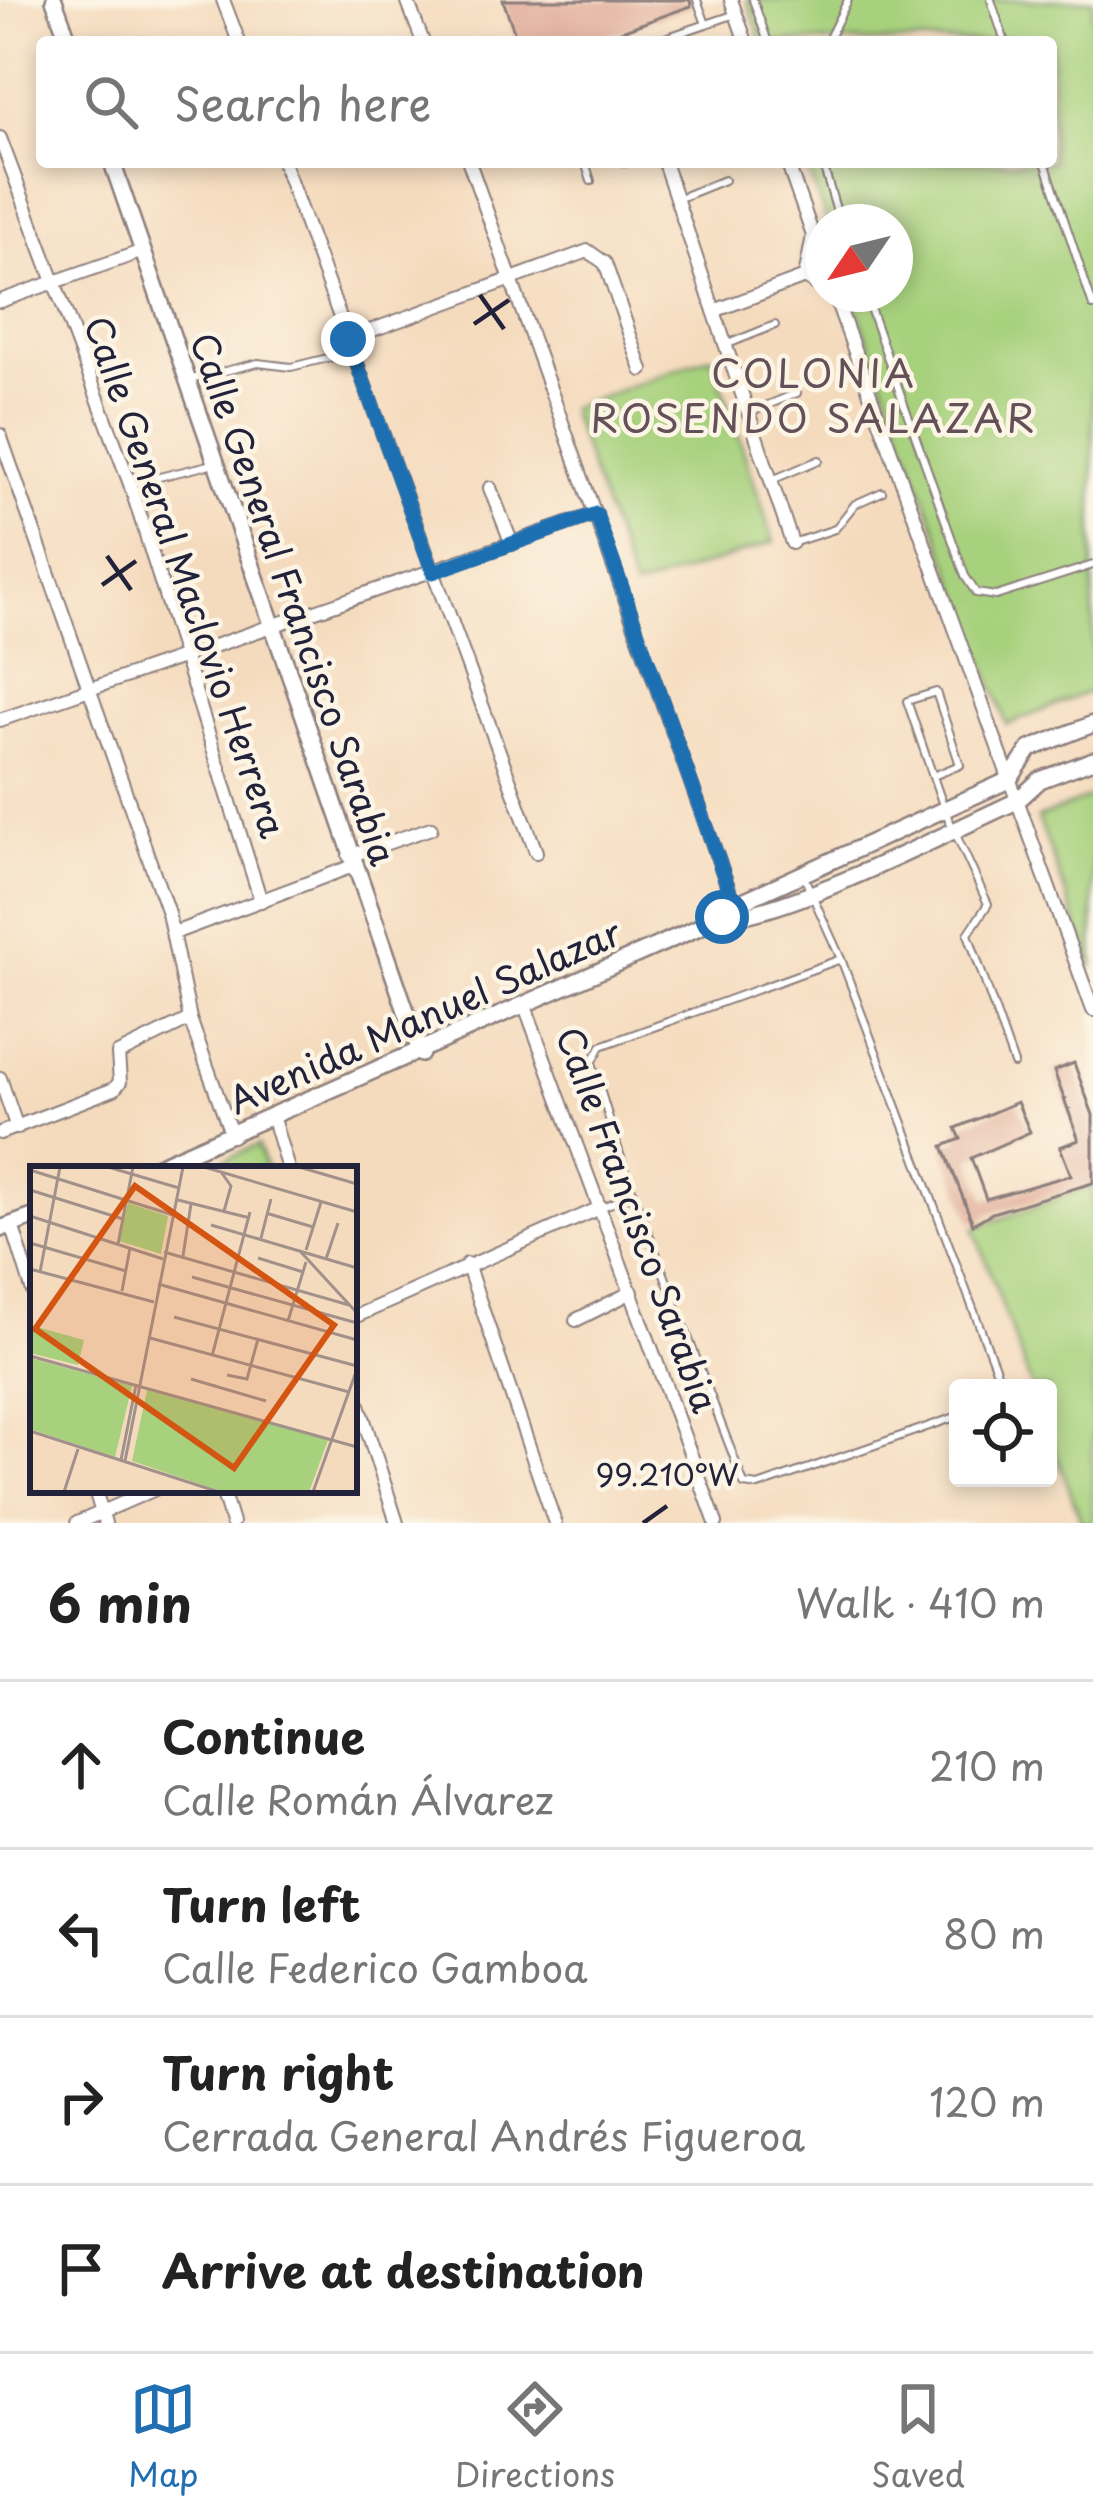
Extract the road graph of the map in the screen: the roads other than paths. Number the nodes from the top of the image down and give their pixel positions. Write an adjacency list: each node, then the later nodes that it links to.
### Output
1 (54, 0): 10 (street)
2 (224, 0): 11 (street)
3 (407, 0): 12 (street)
4 (697, 0): 9 (lane)
5 (753, 0): 15 (lane)
6 (848, 0): 16 (lane)
7 (992, 0): 17 (lane)
8 (733, 7): 9 (lane); 14 (street)
9 (706, 24): 13 (lane)
10 (67, 36)
11 (237, 36)
12 (422, 36)
13 (670, 36)
14 (744, 36)
15 (766, 36)
16 (830, 36)
17 (1003, 36)
18 (0, 138): 35 (street, Calle General Maclovio Herrera)
19 (114, 168): 32 (street, Calle General Francisco Sarabia)
20 (285, 168): 42 (street)
21 (471, 168): 33 (street)
22 (587, 168): 28 (lane)
23 (666, 168): 29 (street)
24 (790, 168): 31 (street)
25 (824, 168): 30 (lane)
26 (1047, 168): 37 (lane)
27 (724, 180): 29 (lane)
28 (591, 181)
29 (676, 200): 38 (street)
30 (835, 204)
31 (805, 212)
32 (143, 250): 35 (street); 45 (street, Calle General Francisco Sarabia)
33 (513, 276): 42 (street); 44 (street); 55 (street)
34 (805, 277): 38 (street)
35 (54, 284): 36 (street); 52 (street, Calle General Maclovio Herrera)
36 (0, 301)
37 (1093, 306)
38 (714, 311): 43 (street)
39 (840, 312): 67 (street)
40 (872, 312): 58 (lane)
41 (775, 326): 43 (lane)
42 (350, 345): 45 (lane); 59 (street)
43 (726, 345): 47 (street)
44 (643, 370)
45 (186, 381): 50 (street, Calle General Francisco Sarabia)
46 (797, 393): 47 (lane)
47 (748, 413): 51 (street)
48 (0, 435): 62 (street)
49 (819, 460): 51 (lane)
50 (213, 464): 52 (lane); 60 (street, Calle General Francisco Sarabia)
51 (771, 480): 56 (street)
52 (130, 484): 61 (street, Calle General Maclovio Herrera)
53 (490, 488): 57 (street)
54 (882, 492): 56 (lane)
55 (596, 514): 57 (street); 79 (street)
56 (792, 543)
57 (512, 544): 59 (street)
58 (1093, 565)
59 (433, 572): 60 (street); 73 (street)
60 (269, 626): 61 (street); 75 (street, Calle General Francisco Sarabia)
61 (184, 656): 62 (street); 78 (street, Calle General Maclovio Herrera)
62 (91, 689): 63 (street); 80 (street)
63 (0, 720)
64 (1093, 724): 67 (street)
65 (1093, 760): 68 (street, Avenida Manuel Salazar)
66 (933, 776): 66 (lane); 69 (lane)
67 (1009, 780): 68 (street); 69 (street)
68 (1017, 802): 71 (street, Avenida Manuel Salazar); 83 (street)
69 (945, 811): 71 (lane); 72 (street)
70 (431, 829): 75 (street)
71 (954, 829): 74 (street, Avenida Manuel Salazar); 86 (lane)
72 (887, 838): 74 (street); 76 (street)
73 (536, 852)
74 (895, 855): 77 (street, Avenida Manuel Salazar)
75 (351, 861): 78 (street); 85 (street, Calle General Francisco Sarabia)
76 (802, 874): 77 (lane); 79 (street)
77 (811, 892): 79 (street, Avenida Manuel Salazar); 81 (lane)
78 (261, 901): 80 (street)
79 (737, 912): 82 (street, Avenida Manuel Salazar)
80 (174, 933): 84 (street)
81 (842, 959): 94 (lane); 102 (lane)
82 (525, 1006): 85 (street, Avenida Manuel Salazar); 95 (street, Calle Francisco Sarabia)
83 (1093, 1010)
84 (190, 1019): 89 (street); 91 (street)
85 (421, 1054): 88 (street, Avenida Manuel Salazar)
86 (1014, 1064)
87 (0, 1078): 89 (street)
88 (273, 1119): 91 (street, Avenida Manuel Salazar); 93 (street)
89 (16, 1128): 90 (street)
90 (0, 1133)
91 (232, 1136): 92 (street, Avenida Manuel Salazar)
92 (158, 1166)
93 (287, 1166)
94 (634, 1195): 95 (lane); 104 (lane)
95 (600, 1208): 97 (street); 99 (street, Calle Francisco Sarabia)
96 (6, 1227): 98 (street)
97 (467, 1264): 100 (street); 111 (street)
98 (30, 1285)
99 (632, 1292): 101 (street); 112 (street, Calle Francisco Sarabia)
100 (357, 1316)
101 (576, 1320)
102 (1000, 1379)
103 (357, 1404): 110 (street)
104 (949, 1419)
105 (147, 1493): 107 (street)
106 (223, 1493): 109 (street)
107 (103, 1517): 108 (street)
108 (76, 1523)
109 (232, 1523)
110 (397, 1523)
111 (555, 1523)
112 (716, 1523)

